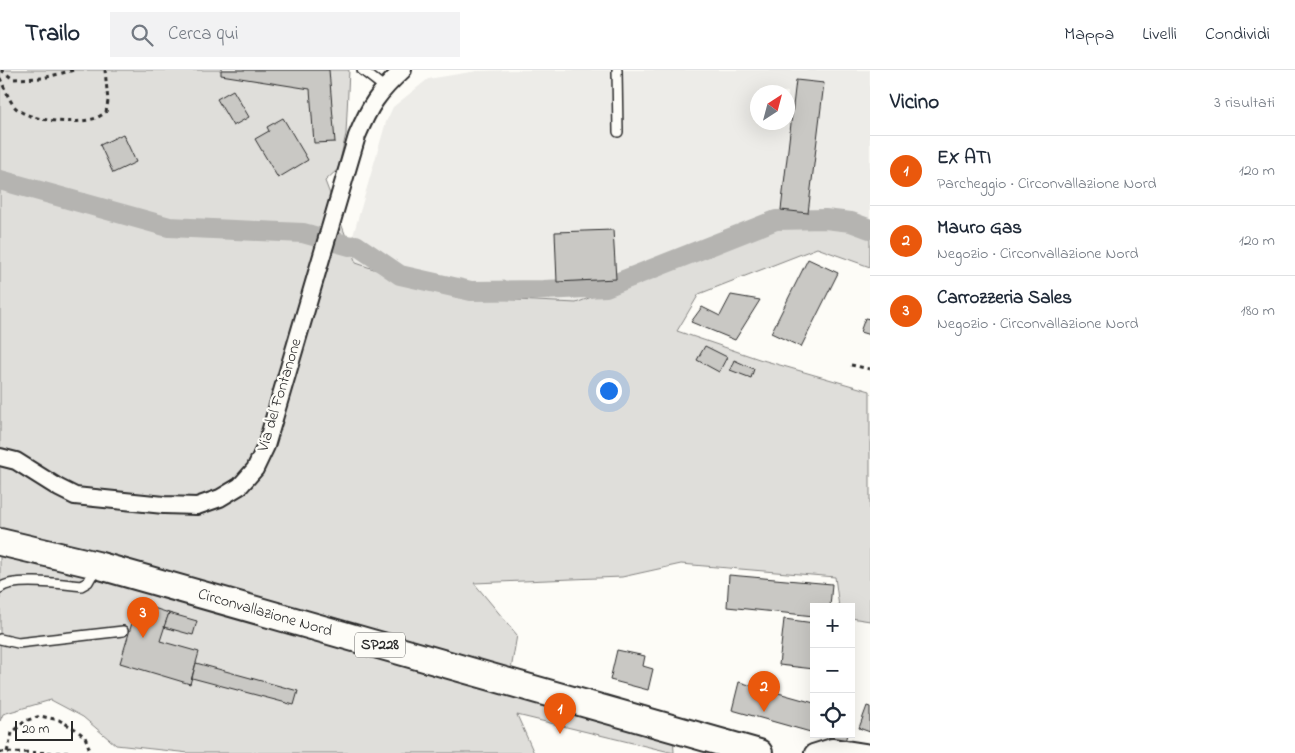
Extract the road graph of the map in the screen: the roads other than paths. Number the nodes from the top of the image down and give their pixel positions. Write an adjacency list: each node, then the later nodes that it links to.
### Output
1 (362, 70): 4 (lane)
2 (403, 70): 4 (street, Via del Fontanone)
3 (617, 70): 5 (lane)
4 (384, 87): 6 (street, Via del Fontanone)
5 (618, 132)
6 (0, 456)
7 (0, 542): 8 (main road, Circonvallazione Nord / SP228)
8 (97, 565): 9 (lane); 12 (main road, Circonvallazione Nord / SP228)
9 (0, 588)
10 (123, 631): 11 (lane)
11 (0, 639)
12 (759, 753)
13 (813, 753): 14 (street)
14 (870, 753)

